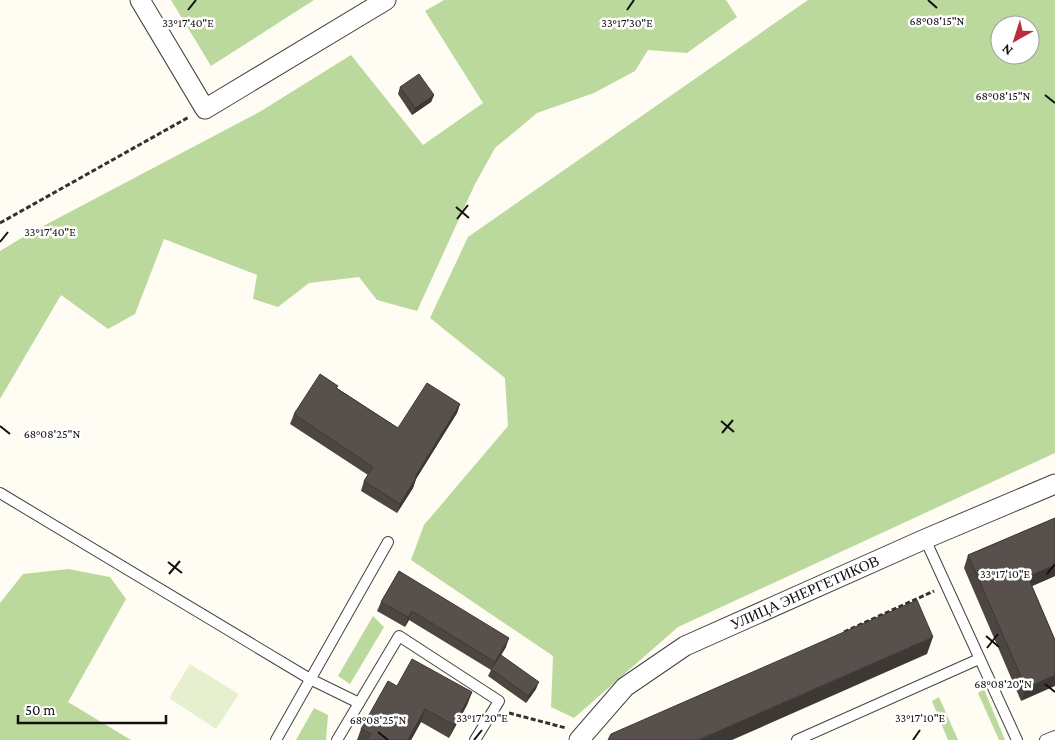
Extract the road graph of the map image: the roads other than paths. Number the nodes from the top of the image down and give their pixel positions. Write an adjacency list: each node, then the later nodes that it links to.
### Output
1 (140, 0): 2 (street)
2 (386, 0)
3 (1055, 484): 5 (street, УЛИЦА ЭНЕРГЕТИКОВ)
4 (0, 494): 8 (lane)
5 (925, 539): 7 (lane); 11 (street, УЛИЦА ЭНЕРГЕТИКОВ)
6 (388, 542): 8 (lane)
7 (979, 659): 15 (lane); 16 (lane)
8 (310, 679): 9 (lane); 12 (lane)
9 (359, 704): 13 (lane); 14 (lane)
10 (1055, 736): 17 (lane)
11 (582, 737)
12 (276, 740)
13 (337, 740)
14 (475, 740)
15 (797, 740)
16 (1017, 740)
17 (1045, 740)

